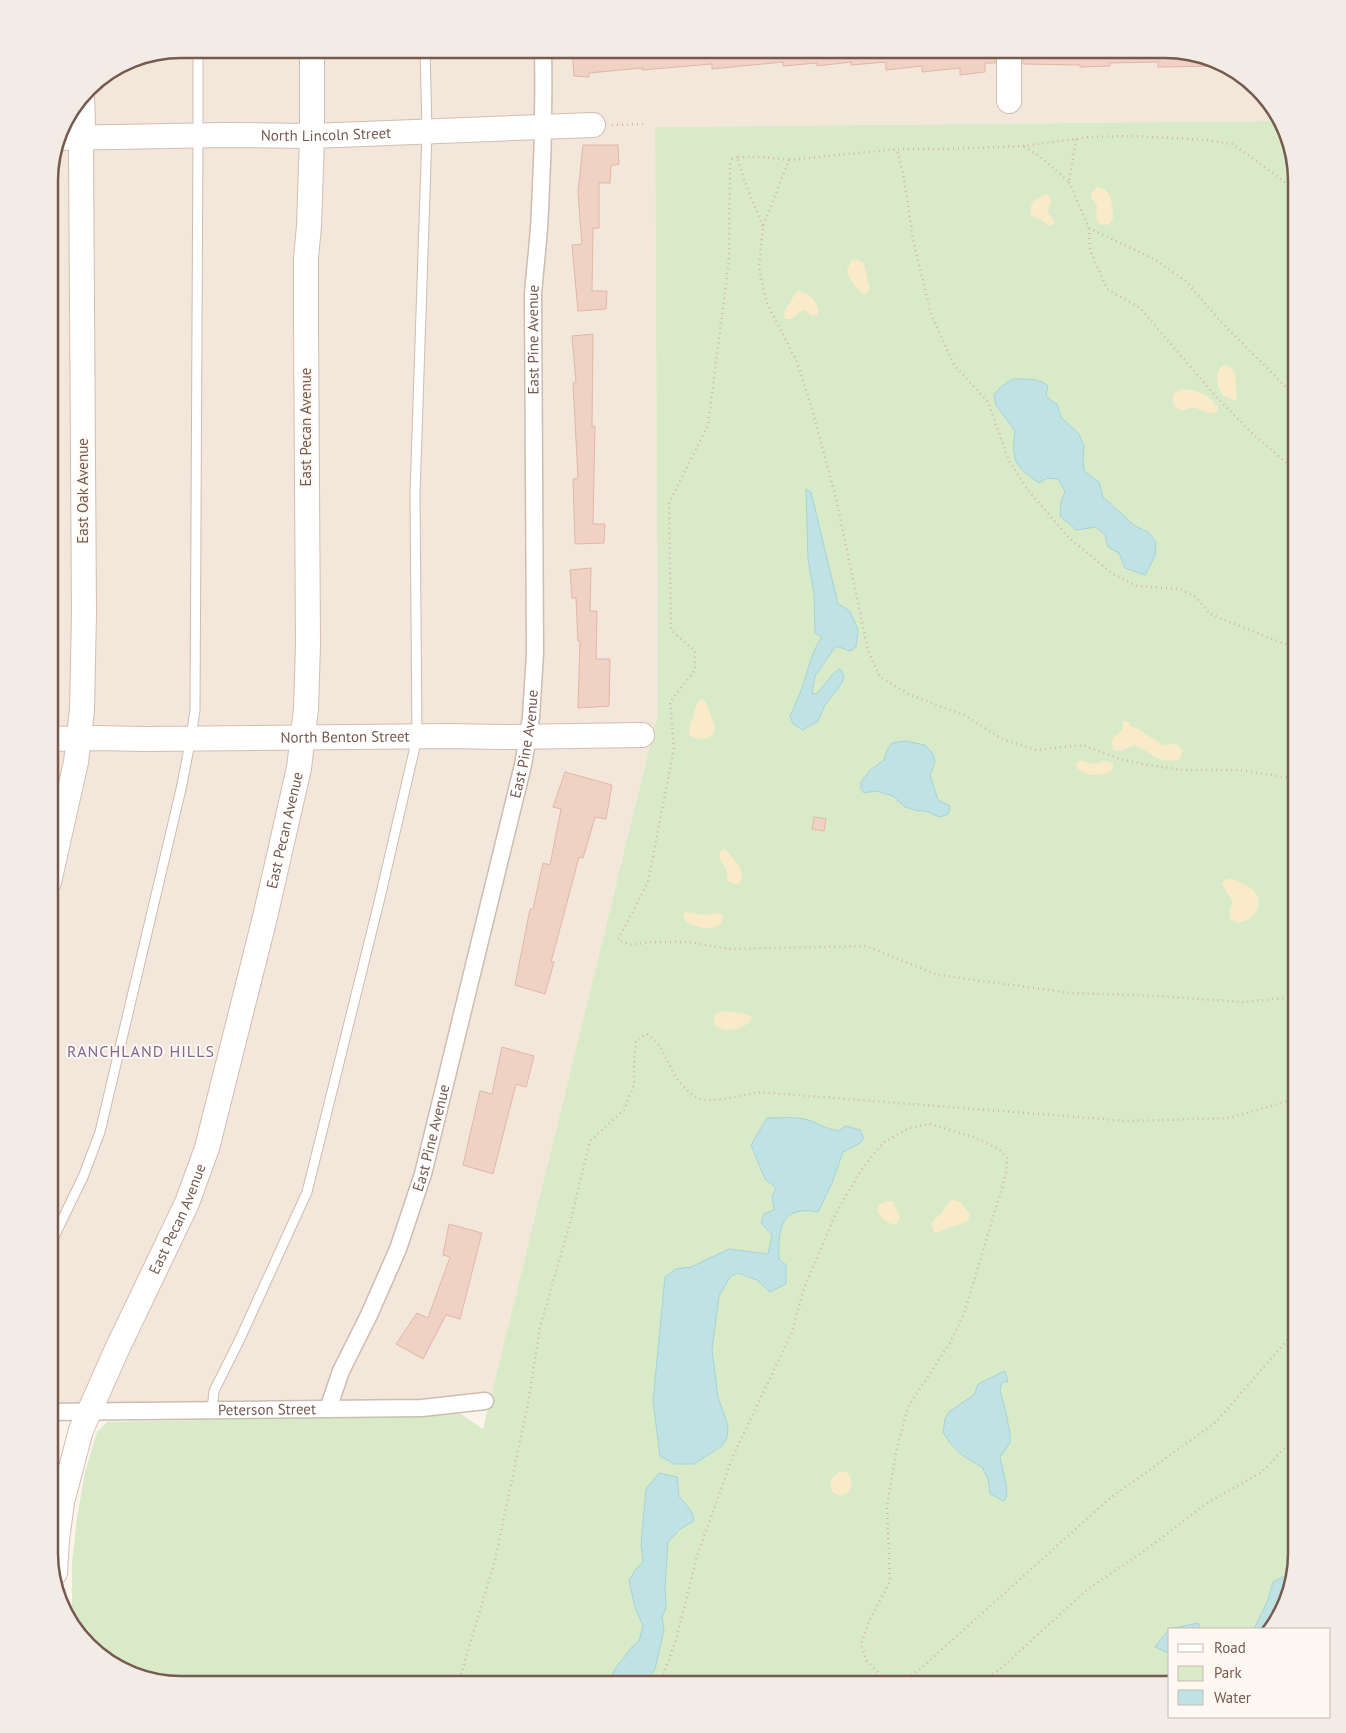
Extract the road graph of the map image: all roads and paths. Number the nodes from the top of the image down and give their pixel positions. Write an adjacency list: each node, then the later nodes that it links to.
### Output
1 (198, 58): 12 (lane)
2 (312, 58): 13 (street, East Pecan Avenue)
3 (425, 58): 11 (lane)
4 (543, 58): 10 (street, East Pine Avenue)
5 (1009, 58): 6 (street)
6 (1009, 101)
7 (83, 106): 14 (street, East Oak Avenue)
8 (643, 124): 9 (path)
9 (592, 125): 10 (street, North Lincoln Street)
10 (544, 128): 11 (street, North Lincoln Street); 28 (street, East Pine Avenue)
11 (427, 132): 13 (street, North Lincoln Street); 31 (lane)
12 (198, 136): 13 (street, North Lincoln Street); 14 (street, North Lincoln Street); 29 (lane)
13 (312, 136): 30 (street, East Pecan Avenue)
14 (70, 138): 33 (street, East Oak Avenue)
15 (1076, 139): 16 (path); 20 (path); 21 (path)
16 (1024, 146): 17 (path); 20 (path)
17 (897, 149): 19 (path); 26 (path)
18 (737, 157): 19 (path); 22 (path); 36 (path)
19 (789, 160): 22 (path)
20 (1070, 182): 23 (path)
21 (1288, 184)
22 (763, 226): 34 (path)
23 (1089, 228): 24 (path); 25 (path)
24 (1288, 389)
25 (1288, 464)
26 (1288, 644)
27 (642, 735): 28 (street, North Benton Street)
28 (528, 737): 31 (street, North Benton Street); 41 (street, East Pine Avenue)
29 (192, 738): 30 (street, North Benton Street); 33 (street, North Benton Street); 38 (lane)
30 (302, 738): 31 (street, North Benton Street); 44 (street, East Pecan Avenue)
31 (417, 738): 42 (lane)
32 (58, 739): 33 (street, North Benton Street)
33 (79, 739): 35 (street, East Oak Avenue)
34 (1288, 778)
35 (58, 842)
36 (1288, 998)
37 (1288, 1101): 47 (path)
38 (58, 1228)
39 (1288, 1340): 50 (path)
40 (485, 1401): 41 (street, Peterson Street)
41 (328, 1409): 42 (street, Peterson Street)
42 (212, 1410): 44 (street, Peterson Street)
43 (58, 1412): 44 (street, Peterson Street)
44 (90, 1412): 46 (street, East Pecan Avenue)
45 (1288, 1445): 51 (path)
46 (58, 1532)
47 (460, 1676)
48 (663, 1676): 49 (path)
49 (881, 1676)
50 (910, 1676)
51 (989, 1676)

